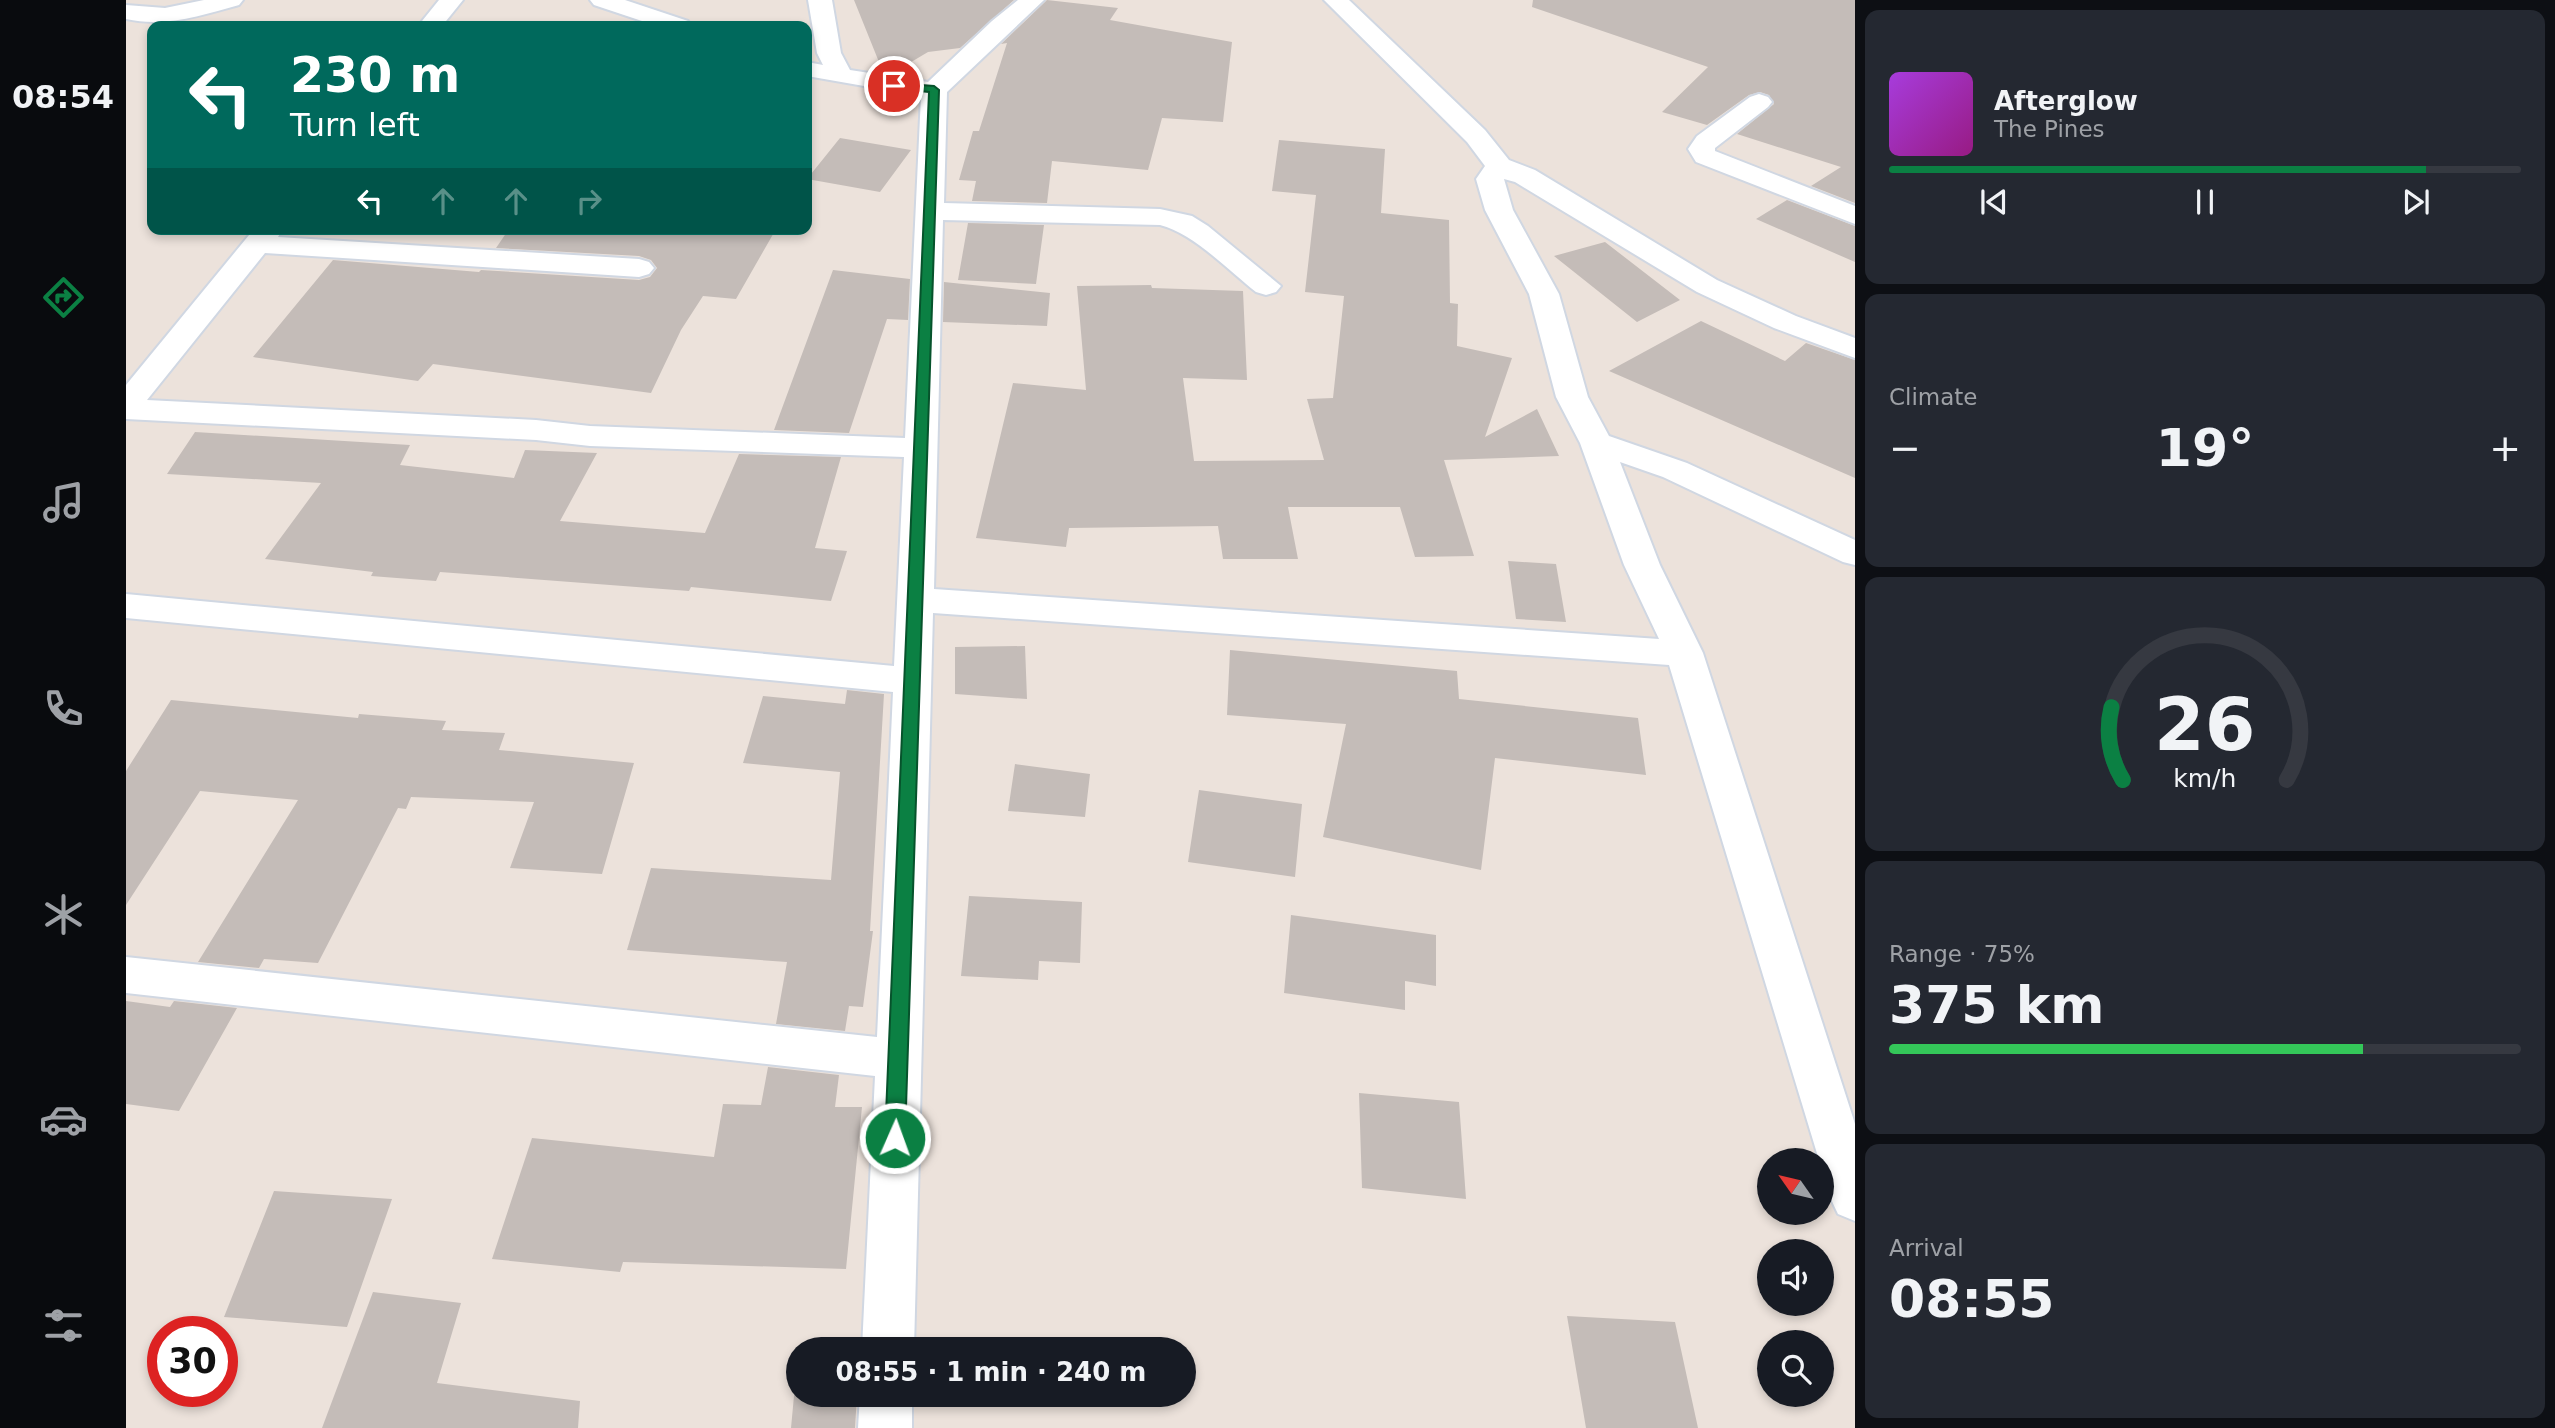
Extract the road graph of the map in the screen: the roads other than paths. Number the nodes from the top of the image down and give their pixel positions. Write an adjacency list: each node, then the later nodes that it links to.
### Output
1 (166, 0): 8 (street)
2 (231, 0): 8 (street)
3 (451, 0): 9 (street)
4 (602, 0): 10 (street)
5 (820, 0): 12 (street)
6 (1032, 0): 13 (street)
7 (1336, 0): 15 (street)
8 (132, 20)
9 (434, 21)
10 (665, 21)
11 (812, 70): 12 (street)
12 (841, 76): 13 (street)
13 (934, 90): 16 (street)
14 (1759, 102): 17 (street)
15 (1499, 166): 21 (street); 23 (street)
16 (930, 211): 20 (street); 24 (street)
17 (1855, 216)
18 (263, 237): 19 (street); 22 (street)
19 (639, 268)
20 (1266, 286)
21 (1855, 349)
22 (126, 407): 24 (street)
23 (1596, 443): 25 (street); 28 (street)
24 (920, 448): 26 (street)
25 (1855, 554)
26 (914, 600): 28 (street); 29 (street)
27 (126, 606): 29 (street)
28 (1684, 653): 32 (street)
29 (911, 681): 31 (street)
30 (126, 975): 31 (street)
31 (898, 1059): 33 (street)
32 (1855, 1199)
33 (888, 1337)
34 (886, 1407): 35 (street)
35 (885, 1428)

